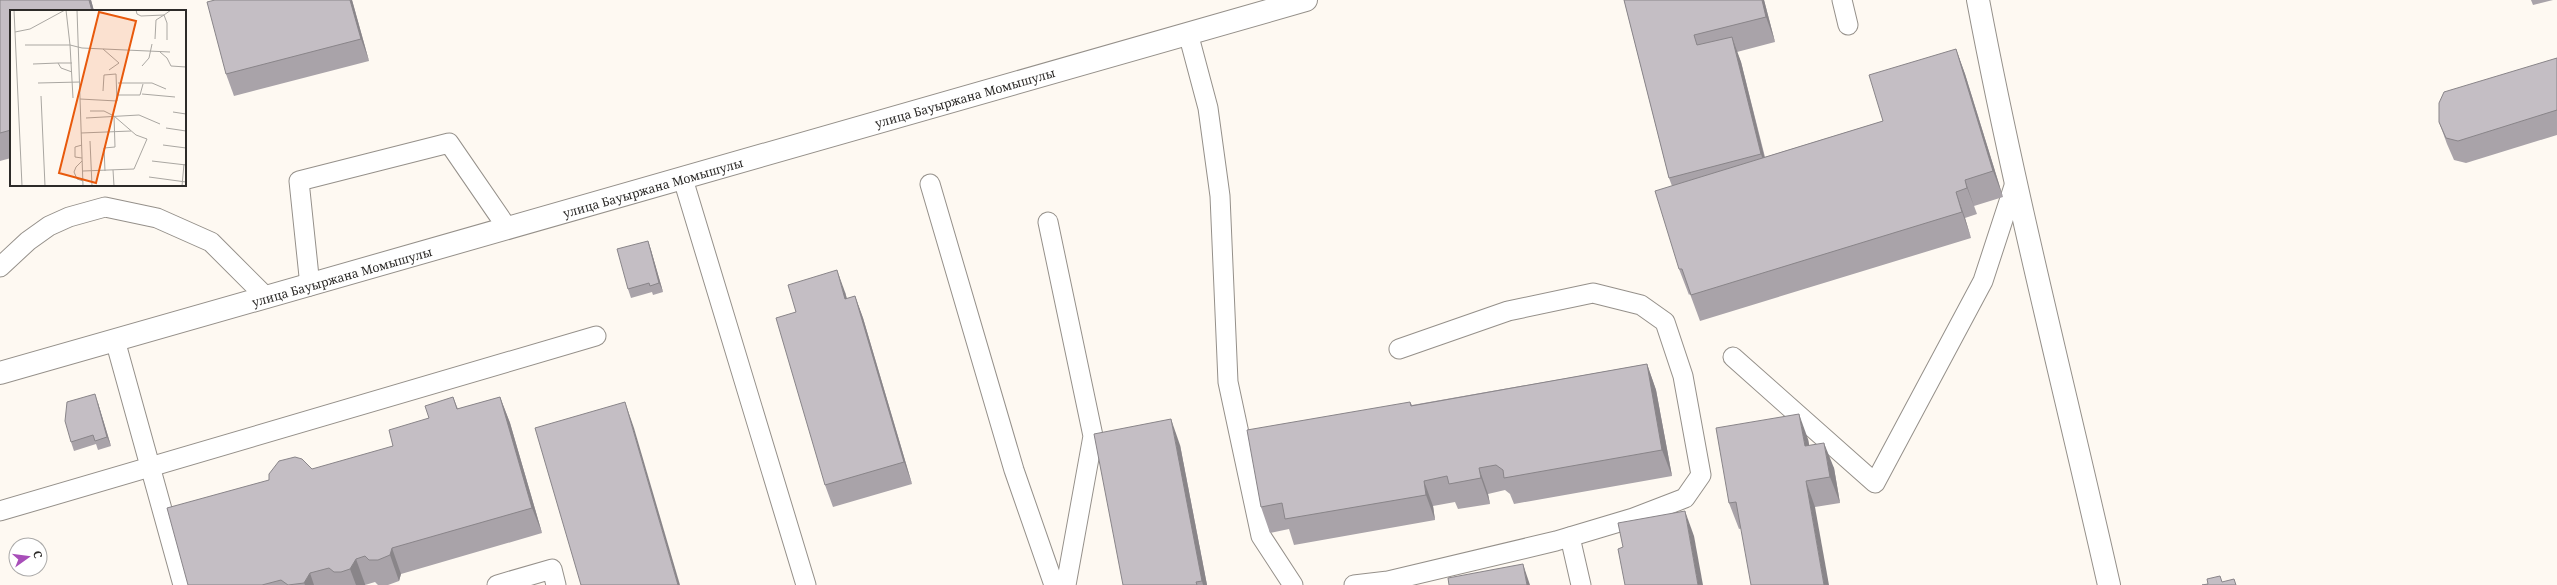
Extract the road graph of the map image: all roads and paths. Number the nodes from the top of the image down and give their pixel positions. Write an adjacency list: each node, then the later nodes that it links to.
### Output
1 (1306, 0): 5 (street, улица Бауыржана Момышулы)
2 (1842, 0): 4 (lane)
3 (1978, 0): 7 (street)
4 (1848, 25)
5 (1188, 33): 6 (street, улица Бауыржана Момышулы); 29 (lane)
6 (683, 179): 10 (street, улица Бауыржана Момышулы); 26 (lane)
7 (2015, 183): 17 (lane); 32 (street)
8 (930, 184): 27 (lane)
9 (1048, 222): 28 (lane)
10 (508, 229): 12 (street, улица Бауыржана Момышулы); 12 (lane)
11 (0, 267): 13 (lane)
12 (310, 286): 13 (street, улица Бауыржана Момышулы)
13 (267, 298): 15 (street, улица Бауыржана Момышулы)
14 (596, 336): 19 (lane)
15 (115, 340): 18 (street, улица Бауыржана Момышулы); 19 (lane)
16 (1399, 349): 21 (lane)
17 (1733, 357)
18 (0, 373)
19 (150, 466): 20 (lane); 23 (lane)
20 (0, 511)
21 (1570, 537): 22 (lane); 31 (lane)
22 (1388, 583): 30 (lane)
23 (183, 585)
24 (498, 585): 25 (lane)
25 (556, 585)
26 (806, 585)
27 (1054, 585)
28 (1066, 585)
29 (1293, 585)
30 (1354, 585)
31 (1581, 585)
32 (2109, 585)

